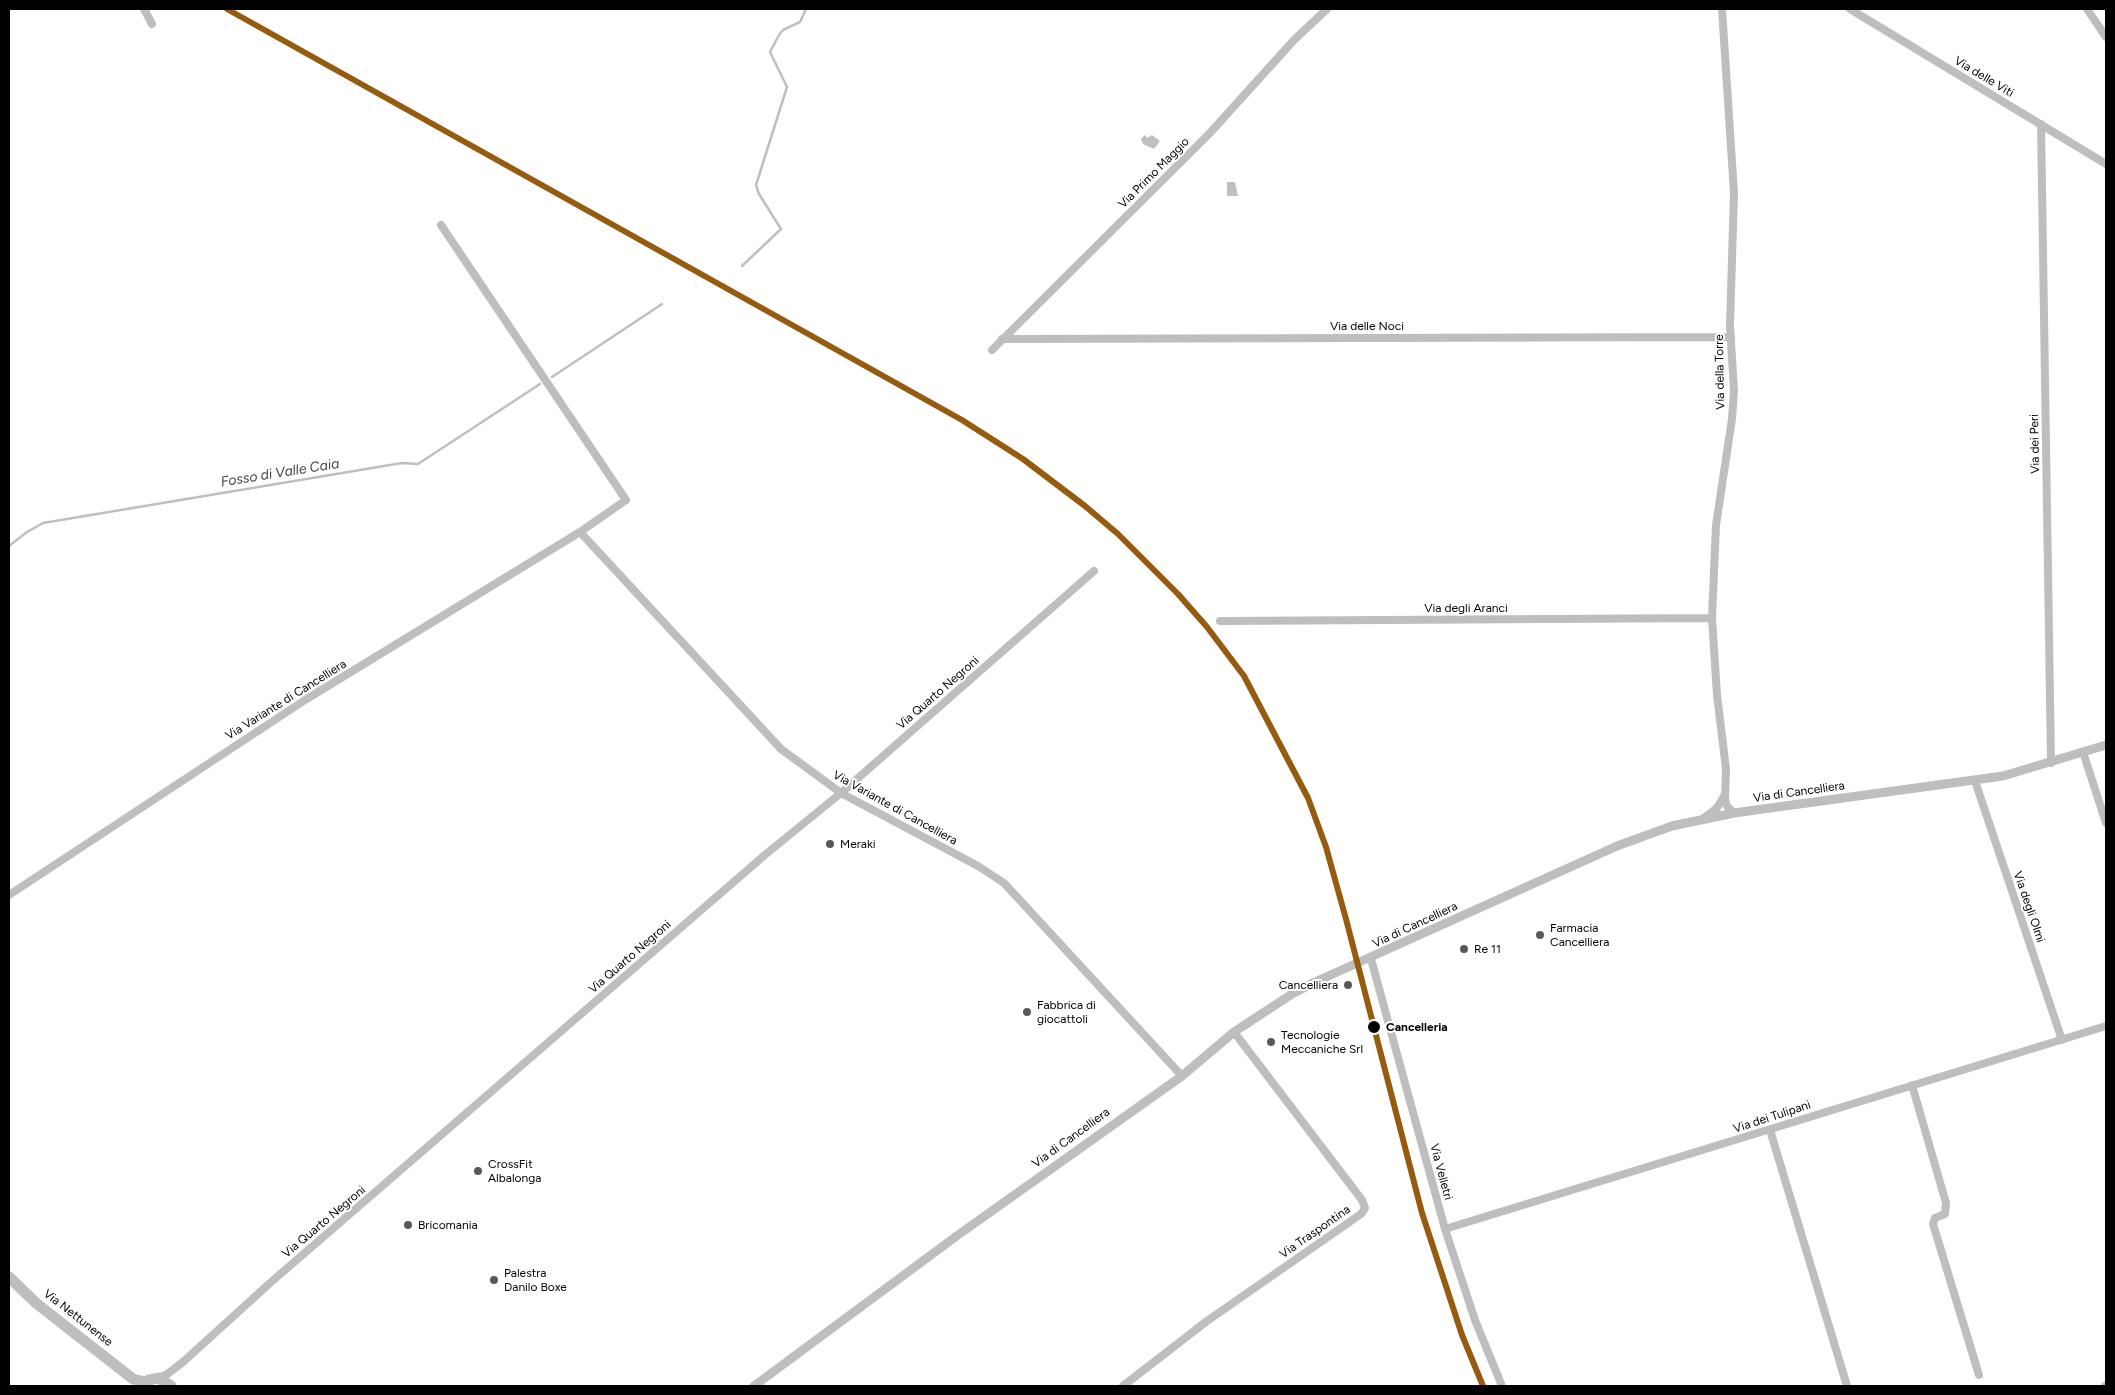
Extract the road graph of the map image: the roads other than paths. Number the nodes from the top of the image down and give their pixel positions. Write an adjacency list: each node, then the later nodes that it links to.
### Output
1 (144, 9): 6 (street)
2 (1327, 9): 12 (street, Via Primo Maggio)
3 (1722, 9): 11 (street, Via della Torre)
4 (1850, 9): 8 (street, Via delle Viti)
5 (2088, 9): 7 (street)
6 (152, 24)
7 (2106, 37)
8 (2040, 124): 9 (street, Via delle Viti); 20 (street, Via dei Peri)
9 (2106, 164)
10 (441, 225): 14 (street, Via Variante di Cancelliera)
11 (1731, 337): 12 (street, Via delle Noci); 16 (street, Via della Torre)
12 (1002, 338): 13 (street, Via Primo Maggio)
13 (992, 350)
14 (580, 532): 22 (street, Via Variante di Cancelliera); 27 (street, Via Variante di Cancelliera)
15 (1094, 571): 22 (street, Via Quarto Negroni)
16 (1712, 618): 17 (street, Via degli Aranci); 23 (street, Via della Torre)
17 (1220, 621)
18 (2106, 745): 19 (street, Via di Cancelliera)
19 (2083, 752): 20 (street, Via di Cancelliera); 26 (street)
20 (2051, 763): 21 (street, Via di Cancelliera)
21 (1975, 781): 24 (street, Via di Cancelliera); 31 (street, Via degli Olmi)
22 (840, 793): 32 (street, Via Variante di Cancelliera); 37 (street, Via Quarto Negroni)
23 (1725, 794): 24 (street, Via della Torre); 25 (street)
24 (1734, 813): 25 (street, Via di Cancelliera)
25 (1704, 818): 28 (street, Via di Cancelliera)
26 (2106, 823)
27 (9, 895)
28 (1371, 959): 30 (street, Via di Cancelliera); 35 (street, Via Velletri)
29 (2106, 1026): 31 (street, Via dei Tulipani)
30 (1234, 1032): 32 (street, Via di Cancelliera); 42 (street, Via Traspontina)
31 (2062, 1040): 33 (street, Via dei Tulipani)
32 (1182, 1076): 41 (street, Via di Cancelliera)
33 (1912, 1085): 34 (street, Via dei Tulipani); 38 (street)
34 (1770, 1130): 35 (street, Via dei Tulipani); 44 (street)
35 (1445, 1230): 43 (street, Via Velletri)
36 (9, 1276): 39 (main road, Via Nettunense)
37 (183, 1362): 39 (street, Via Quarto Negroni); 40 (street, Via Quarto Negroni)
38 (1979, 1375)
39 (142, 1382): 40 (main road, Via Nettunense)
40 (170, 1386)
41 (754, 1386)
42 (1123, 1386)
43 (1502, 1386)
44 (1847, 1386)

